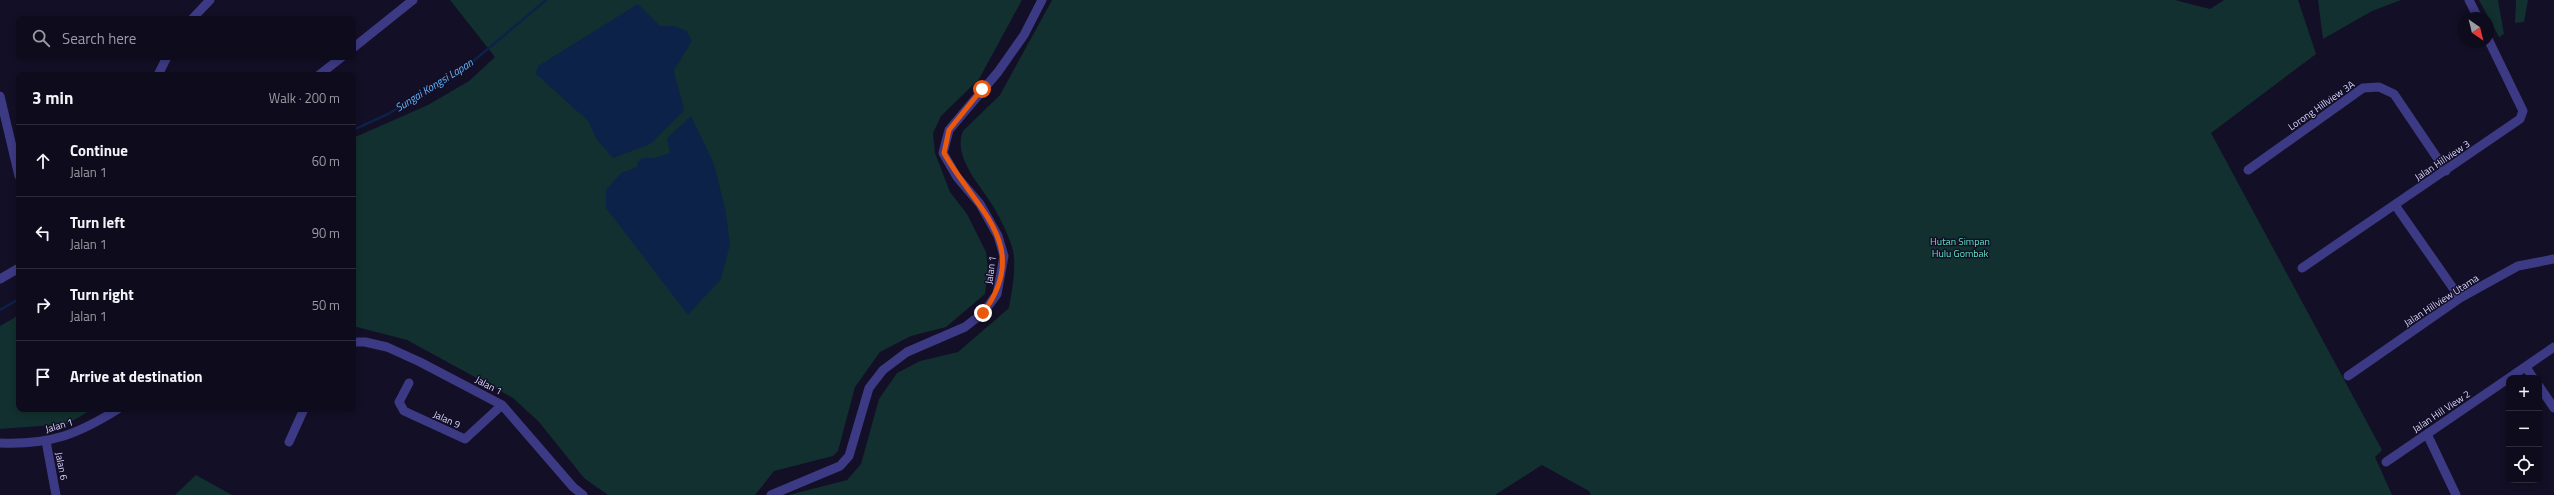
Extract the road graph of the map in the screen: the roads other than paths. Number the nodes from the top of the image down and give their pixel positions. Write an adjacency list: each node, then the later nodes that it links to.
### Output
1 (210, 0): 6 (street)
2 (413, 0): 7 (street)
3 (1042, 0): 43 (street, Jalan 1)
4 (2469, 0): 5 (street)
5 (2475, 12)
6 (195, 16)
7 (356, 46)
8 (2492, 48): 16 (street, Jalan Hillview 3)
9 (165, 60): 11 (street)
10 (338, 60): 12 (street)
11 (159, 72)
12 (323, 72)
13 (0, 96): 14 (street)
14 (16, 163)
15 (2248, 170): 16 (street, Lorong Hillview 3A)
16 (2446, 171): 17 (street, Jalan Hillview 3)
17 (2395, 205): 19 (street, Jalan Hillview 3); 22 (street)
18 (2554, 259): 22 (street, Jalan Hillview Utama)
19 (2302, 268)
20 (16, 270): 21 (street)
21 (0, 279)
22 (2460, 298): 28 (street, Jalan Hillview Utama)
23 (356, 342): 32 (street, Jalan 1)
24 (2554, 347): 25 (street, Jalan Hill View 2)
25 (2526, 367): 26 (street, Jalan Hill View 2); 27 (street)
26 (2514, 375)
27 (2531, 375)
28 (2348, 376)
29 (2506, 380): 36 (street, Jalan Hill View 2)
30 (409, 383): 32 (street, Jalan 9)
31 (2542, 390): 33 (street)
32 (502, 405): 42 (street, Jalan 1)
33 (2554, 408)
34 (113, 412): 37 (street, Jalan 1)
35 (303, 412): 38 (street)
36 (2427, 434): 40 (street, Jalan Hill View 2); 44 (street)
37 (46, 441): 39 (street, Jalan 1); 41 (street, Jalan 6)
38 (289, 442)
39 (0, 443)
40 (2386, 462)
41 (56, 495)
42 (583, 495)
43 (771, 495)
44 (2456, 495)

